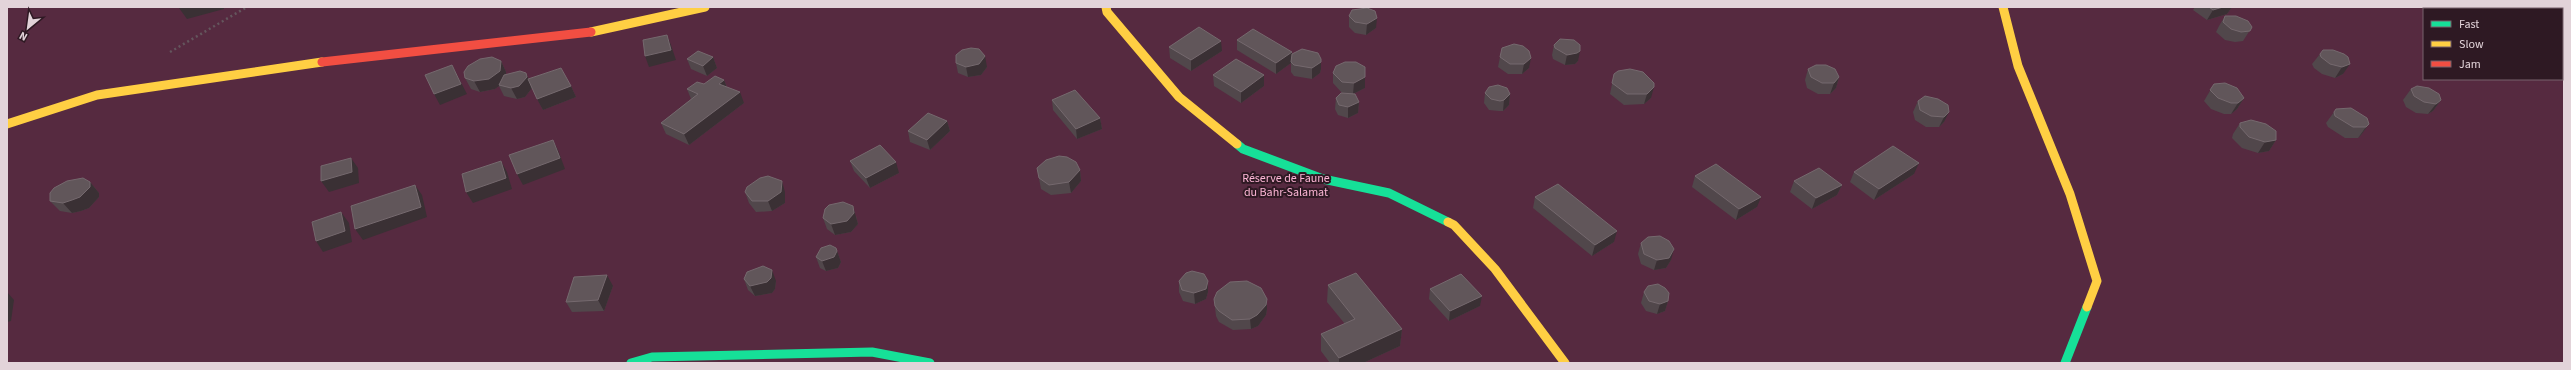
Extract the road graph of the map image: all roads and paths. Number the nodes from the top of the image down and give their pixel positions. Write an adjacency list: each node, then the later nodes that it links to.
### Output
1 (705, 7): 4 (street)
2 (1106, 7): 7 (street)
3 (2003, 7): 8 (street)
4 (7, 124)
5 (630, 363): 6 (street)
6 (930, 363)
7 (1565, 363)
8 (2065, 363)

